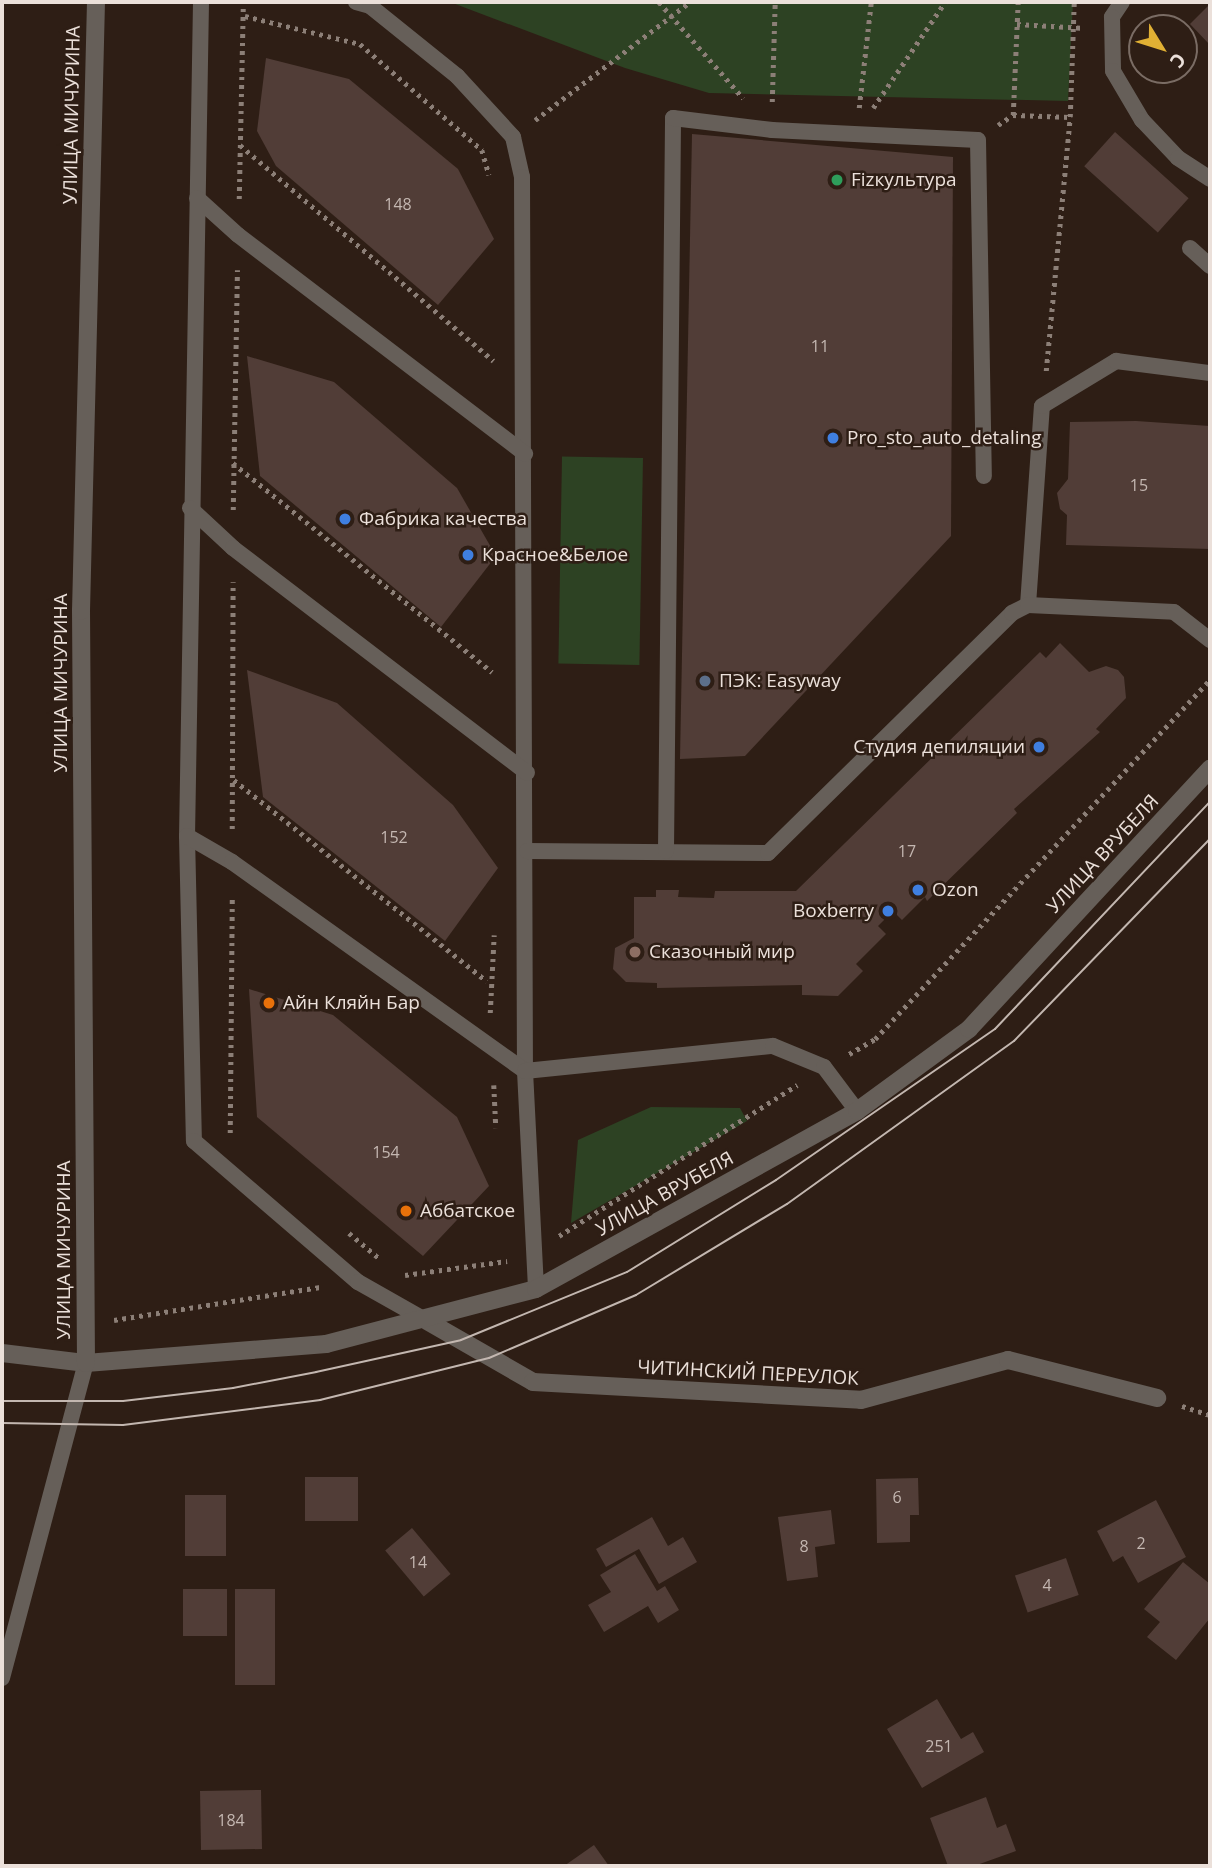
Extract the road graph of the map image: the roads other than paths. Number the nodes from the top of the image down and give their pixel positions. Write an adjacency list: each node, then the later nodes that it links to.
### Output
1 (96, 2): 25 (street, УЛИЦА МИЧУРИНА)
2 (201, 2): 6 (lane)
3 (356, 2): 10 (lane)
4 (1122, 2): 5 (lane)
5 (1210, 179)
6 (197, 198): 10 (lane); 12 (lane)
7 (1190, 248): 8 (lane)
8 (1210, 266)
9 (1210, 373): 13 (lane)
10 (525, 454): 16 (lane)
11 (984, 477): 19 (lane)
12 (191, 509): 16 (lane); 17 (lane)
13 (1028, 605): 14 (lane); 19 (lane)
14 (1210, 640)
15 (1210, 769): 21 (street, УЛИЦА ВРУБЕЛЯ)
16 (527, 773): 18 (lane)
17 (187, 836): 20 (lane); 23 (lane)
18 (527, 851): 19 (lane); 20 (lane)
19 (666, 851)
20 (525, 1071): 21 (lane); 22 (lane)
21 (857, 1111): 22 (street, УЛИЦА ВРУБЕЛЯ)
22 (536, 1289): 23 (street, УЛИЦА ВРУБЕЛЯ)
23 (427, 1321): 25 (street, УЛИЦА ВРУБЕЛЯ); 26 (street, ЧИТИНСКИЙ ПЕРЕУЛОК)
24 (2, 1353): 25 (street, УЛИЦА ВРУБЕЛЯ)
25 (86, 1363): 27 (lane)
26 (1157, 1398)
27 (2, 1678)

